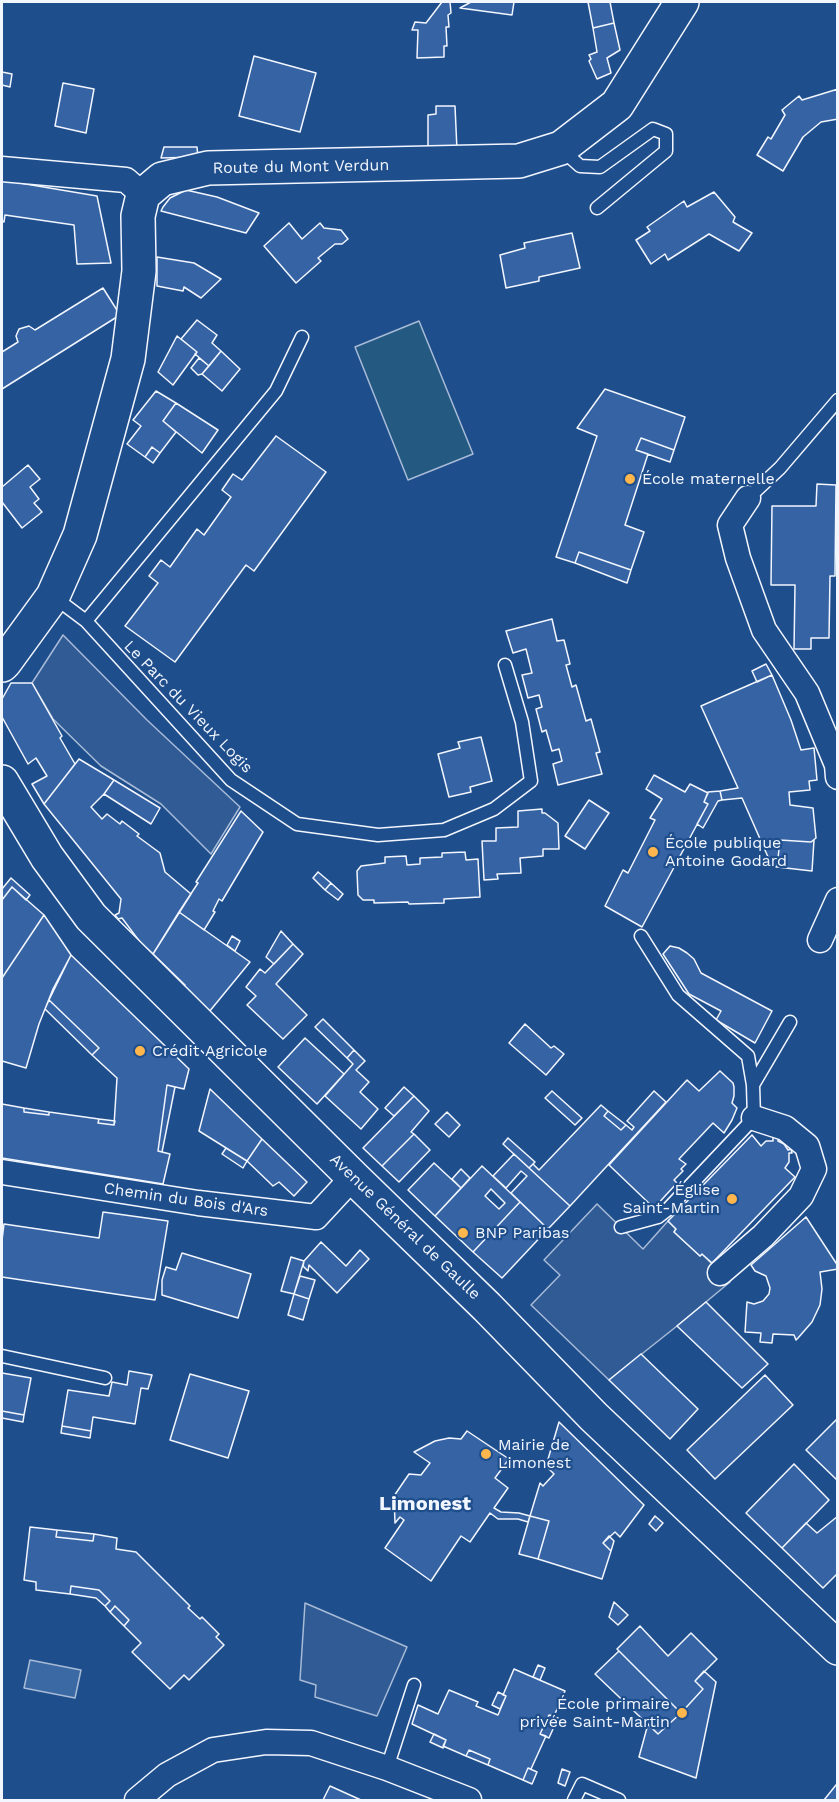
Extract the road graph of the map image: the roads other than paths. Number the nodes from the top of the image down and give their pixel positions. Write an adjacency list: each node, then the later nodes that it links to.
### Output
1 (682, 2): 2 (main road, Route du Mont Verdun)
2 (661, 17): 3 (main road, Route du Mont Verdun)
3 (561, 148): 5 (main road, Route du Mont Verdun); 6 (lane)
4 (2, 169): 5 (street)
5 (143, 195): 10 (main road)
6 (597, 208)
7 (302, 337): 11 (lane)
8 (837, 400): 9 (lane)
9 (748, 498): 14 (street)
10 (53, 596): 11 (lane, Le Parc du Vieux Logis); 12 (main road)
11 (86, 621): 13 (lane, Le Parc du Vieux Logis)
12 (2, 665)
13 (505, 665)
14 (837, 763): 15 (street)
15 (837, 777)
16 (2, 782): 24 (main road, Avenue Général de Gaulle)
17 (837, 900): 19 (street)
18 (641, 936): 21 (lane)
19 (820, 940)
20 (790, 1022): 21 (lane)
21 (753, 1085): 22 (lane)
22 (754, 1118): 25 (lane); 26 (street)
23 (2, 1172): 24 (street, Chemin du Bois d'Ars)
24 (353, 1177): 29 (main road, Avenue Général de Gaulle)
25 (621, 1227)
26 (720, 1273)
27 (2, 1356): 28 (lane)
28 (105, 1378)
29 (837, 1648)
30 (414, 1685): 31 (lane)
31 (387, 1768): 32 (street); 33 (street)
32 (137, 1800)
33 (469, 1800)
34 (574, 1800): 35 (lane)
35 (619, 1800)

